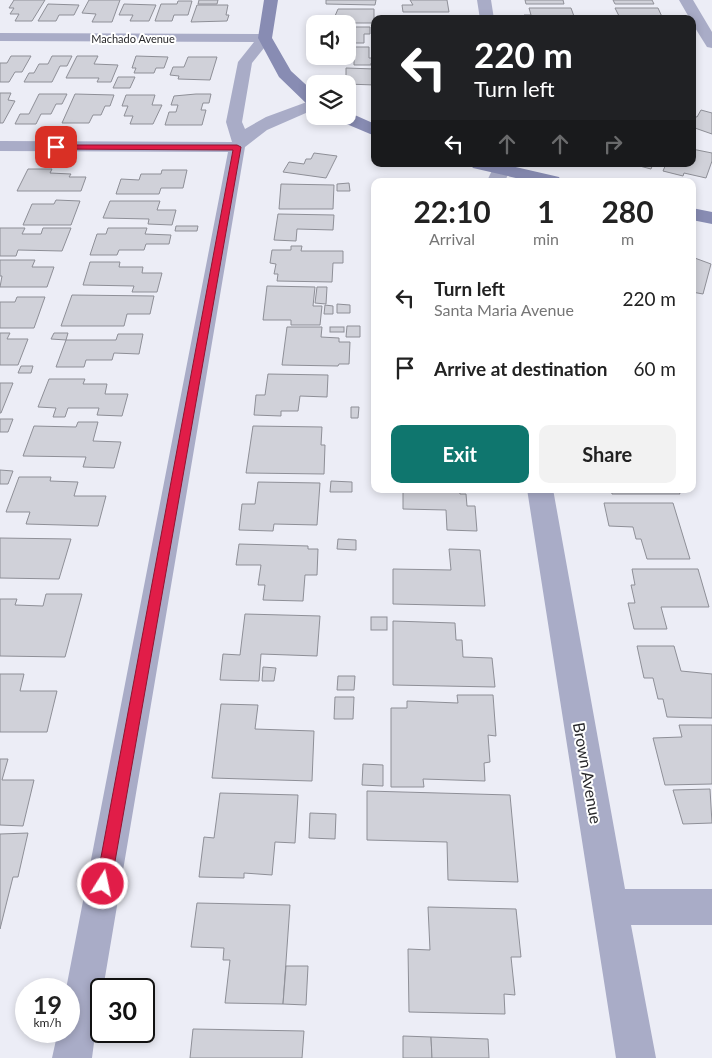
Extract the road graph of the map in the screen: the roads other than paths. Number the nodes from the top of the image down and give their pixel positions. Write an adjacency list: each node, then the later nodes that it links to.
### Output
1 (271, 0): 8 (main road)
2 (484, 0): 4 (street)
3 (686, 0): 5 (street)
4 (486, 15)
5 (695, 15)
6 (696, 17): 9 (street)
7 (0, 37): 8 (street, Machado Avenue)
8 (265, 38): 10 (main road); 14 (street)
9 (712, 44)
10 (306, 94)
11 (306, 107): 14 (street)
12 (356, 122): 13 (main road)
13 (371, 129)
14 (239, 144): 15 (street); 24 (street)
15 (0, 146)
16 (487, 167): 17 (main road)
17 (501, 172): 18 (main road)
18 (535, 178)
19 (696, 215): 20 (main road)
20 (712, 218)
21 (541, 493): 22 (street, Brown Avenue)
22 (611, 907): 23 (street); 25 (street, Brown Avenue)
23 (712, 907)
24 (72, 1058)
25 (636, 1058)

